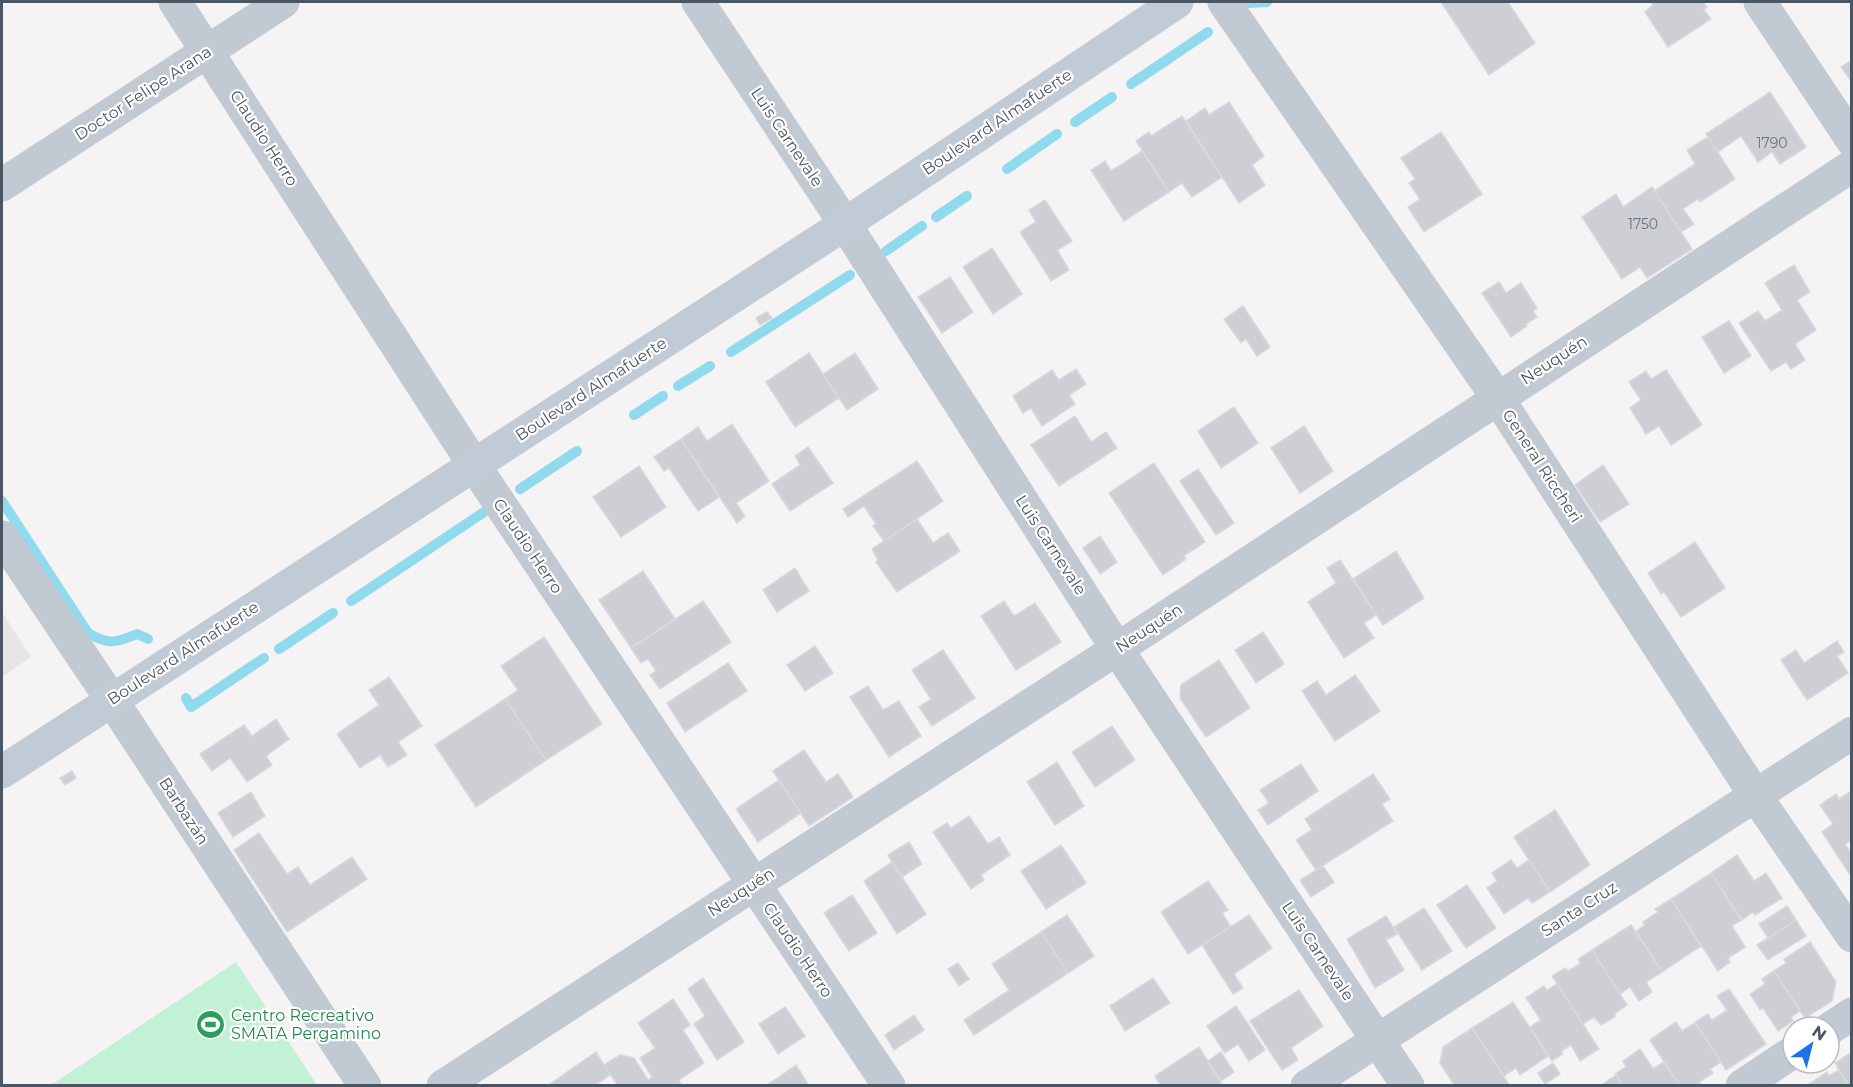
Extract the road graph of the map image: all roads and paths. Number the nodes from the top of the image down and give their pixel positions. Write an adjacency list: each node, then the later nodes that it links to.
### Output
1 (175, 2): 7 (street, Claudio Herro)
2 (283, 2): 7 (street, Doctor Felipe Arana)
3 (698, 2): 11 (street, Luis Carnevale)
4 (1177, 2): 11 (main road, Boulevard Almafuerte)
5 (1224, 2): 12 (street, General Riccheri)
6 (1760, 2): 8 (street)
7 (207, 51): 10 (street, Doctor Felipe Arana); 13 (street, Claudio Herro)
8 (1851, 140)
9 (1851, 166): 12 (street, Neuquén)
10 (2, 185)
11 (845, 224): 13 (main road, Boulevard Almafuerte); 15 (street, Luis Carnevale)
12 (1497, 397): 15 (street, Neuquén); 19 (street, General Riccheri)
13 (474, 465): 16 (main road, Boulevard Almafuerte); 20 (street, Claudio Herro)
14 (2, 537): 16 (street, Barbazán)
15 (1117, 649): 20 (street, Neuquén); 22 (street, Luis Carnevale)
16 (111, 699): 18 (main road, Boulevard Almafuerte); 24 (street, Barbazán)
17 (1851, 733): 19 (street, Santa Cruz)
18 (2, 772)
19 (1755, 795): 21 (street, General Riccheri); 22 (street, Santa Cruz)
20 (754, 884): 25 (street, Neuquén); 26 (street, Claudio Herro)
21 (1851, 936)
22 (1377, 1039): 27 (street, Santa Cruz); 28 (street, Luis Carnevale)
23 (1781, 1060): 29 (street)
24 (365, 1086)
25 (442, 1086)
26 (889, 1086)
27 (1306, 1086)
28 (1408, 1086)
29 (1742, 1086)

